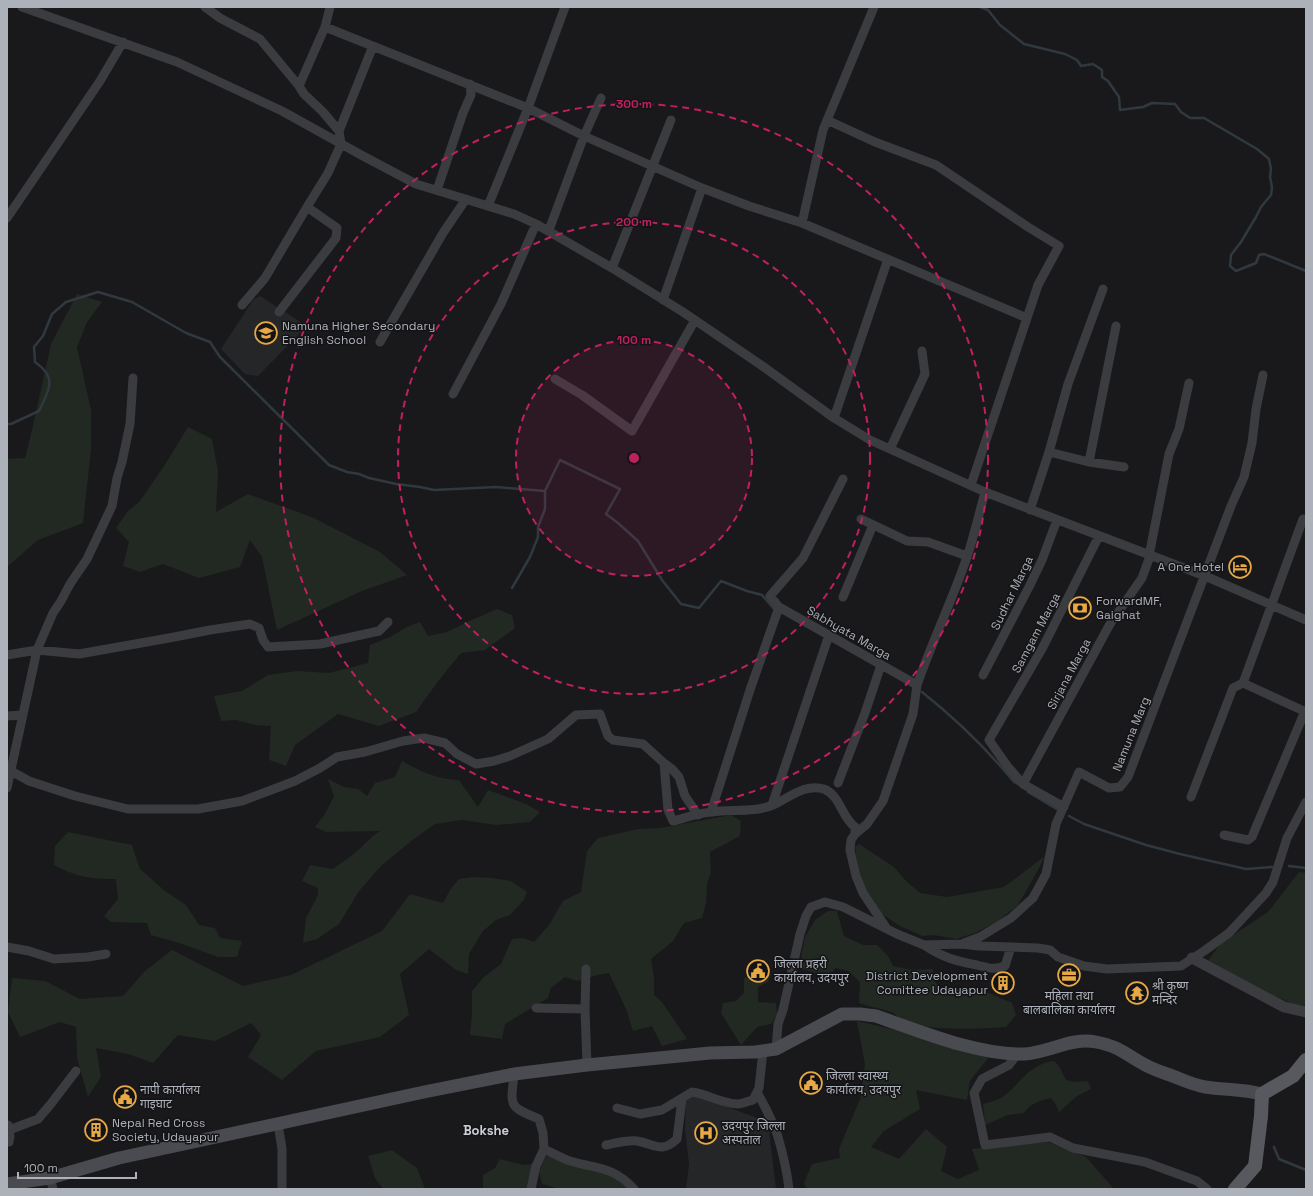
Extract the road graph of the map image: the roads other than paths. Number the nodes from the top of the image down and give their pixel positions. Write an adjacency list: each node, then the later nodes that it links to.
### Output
1 (22, 7): 7 (street)
2 (205, 7): 10 (street)
3 (330, 7): 6 (street)
4 (565, 7): 12 (street)
5 (874, 7): 14 (street)
6 (325, 27): 8 (street); 10 (street)
7 (123, 42): 17 (street); 24 (street)
8 (373, 46): 9 (street); 15 (street)
9 (470, 84): 12 (street); 20 (street)
10 (299, 86): 15 (street)
11 (601, 98): 16 (street)
12 (528, 108): 16 (street); 22 (street)
13 (671, 120): 18 (street)
14 (827, 120): 25 (street); 34 (street)
15 (339, 131): 17 (street)
16 (584, 136): 18 (street); 27 (street)
17 (341, 144): 20 (street); 23 (street)
18 (652, 167): 19 (street); 29 (street)
19 (702, 188): 25 (street); 31 (street)
20 (437, 190): 21 (street)
21 (466, 199): 22 (street); 37 (street)
22 (488, 206): 26 (street)
23 (307, 207): 32 (street); 33 (street)
24 (7, 218)
25 (802, 223): 28 (street)
26 (536, 224): 27 (street); 43 (street)
27 (549, 230): 29 (street)
28 (888, 259): 34 (street); 44 (street)
29 (612, 268): 31 (street)
30 (1103, 289): 46 (street)
31 (663, 300): 35 (street)
32 (242, 305)
33 (278, 312)
34 (1027, 318): 50 (street)
35 (695, 320): 41 (street); 44 (street)
36 (1116, 326): 47 (street)
37 (380, 342)
38 (922, 351): 45 (street)
39 (1263, 375): 60 (street)
40 (133, 378): 67 (street)
41 (556, 379)
42 (1189, 383): 59 (street, Sirjana Marga)
43 (453, 394)
44 (834, 418): 45 (street)
45 (890, 449): 50 (street)
46 (1049, 452): 47 (street); 52 (street)
47 (1089, 462): 48 (street)
48 (1124, 467)
49 (843, 479): 63 (street)
50 (971, 485): 51 (street)
51 (985, 492): 52 (street); 58 (street)
52 (1030, 510): 54 (street)
53 (861, 519): 56 (street)
54 (1057, 520): 57 (street); 70 (street, Sudhar Marga)
55 (1306, 520): 62 (street)
56 (873, 525): 58 (street); 61 (street)
57 (1099, 536): 59 (street); 79 (street, Samgam Marga)
58 (967, 556): 72 (street)
59 (1150, 556): 60 (street); 79 (street, Sirjana Marga)
60 (1205, 576): 62 (street); 84 (street, Namuna Marg)
61 (842, 597)
62 (1272, 606): 64 (street); 71 (street)
63 (779, 607): 66 (street, Sabhyata Marga); 85 (street)
64 (1306, 620)
65 (388, 622): 67 (street)
66 (830, 635): 69 (street, Sabhyata Marga); 83 (street)
67 (37, 650): 68 (street); 74 (street)
68 (7, 655)
69 (881, 665): 72 (street, Sabhyata Marga); 78 (street)
70 (983, 675)
71 (1243, 683): 73 (street); 81 (street)
72 (917, 685): 87 (street)
73 (1305, 711): 88 (street)
74 (23, 715): 75 (street); 77 (street)
75 (7, 716)
76 (664, 763): 77 (street); 86 (street); 86 (street)
77 (9, 771): 80 (street)
78 (838, 783)
79 (1023, 784): 84 (street)
80 (7, 788)
81 (1191, 797)
82 (1306, 802): 95 (street)
83 (772, 805): 85 (street); 87 (street)
84 (1064, 807): 90 (street, Namuna Marg)
85 (711, 812): 86 (street)
86 (698, 815)
87 (855, 834): 89 (street)
88 (1224, 835)
89 (887, 929): 91 (street); 100 (street)
90 (962, 944): 91 (street); 93 (street)
91 (924, 945): 93 (street)
92 (7, 947): 94 (street)
93 (1010, 948): 95 (street)
94 (106, 954)
95 (1192, 958): 99 (street)
96 (586, 969): 98 (street)
97 (536, 1008): 98 (street)
98 (585, 1009): 104 (street)
99 (1306, 1012)
100 (776, 1049): 101 (main road); 102 (main road)
101 (763, 1051): 104 (main road); 107 (street)
102 (1018, 1053): 108 (main road); 122 (street)
103 (1306, 1060): 108 (main road)
104 (588, 1065): 106 (main road)
105 (76, 1071): 112 (street)
106 (514, 1074): 111 (main road); 115 (street)
107 (757, 1092): 109 (street); 121 (street)
108 (1262, 1094): 123 (main road)
109 (682, 1098): 110 (street); 114 (street)
110 (617, 1108)
111 (278, 1124): 116 (main road); 118 (street)
112 (8, 1127): 113 (street)
113 (7, 1142)
114 (606, 1145)
115 (544, 1149): 119 (street); 120 (street)
116 (52, 1183): 117 (main road)
117 (7, 1184)
118 (282, 1189)
119 (530, 1189)
120 (634, 1189)
121 (789, 1189)
122 (1207, 1189)
123 (1235, 1189)

